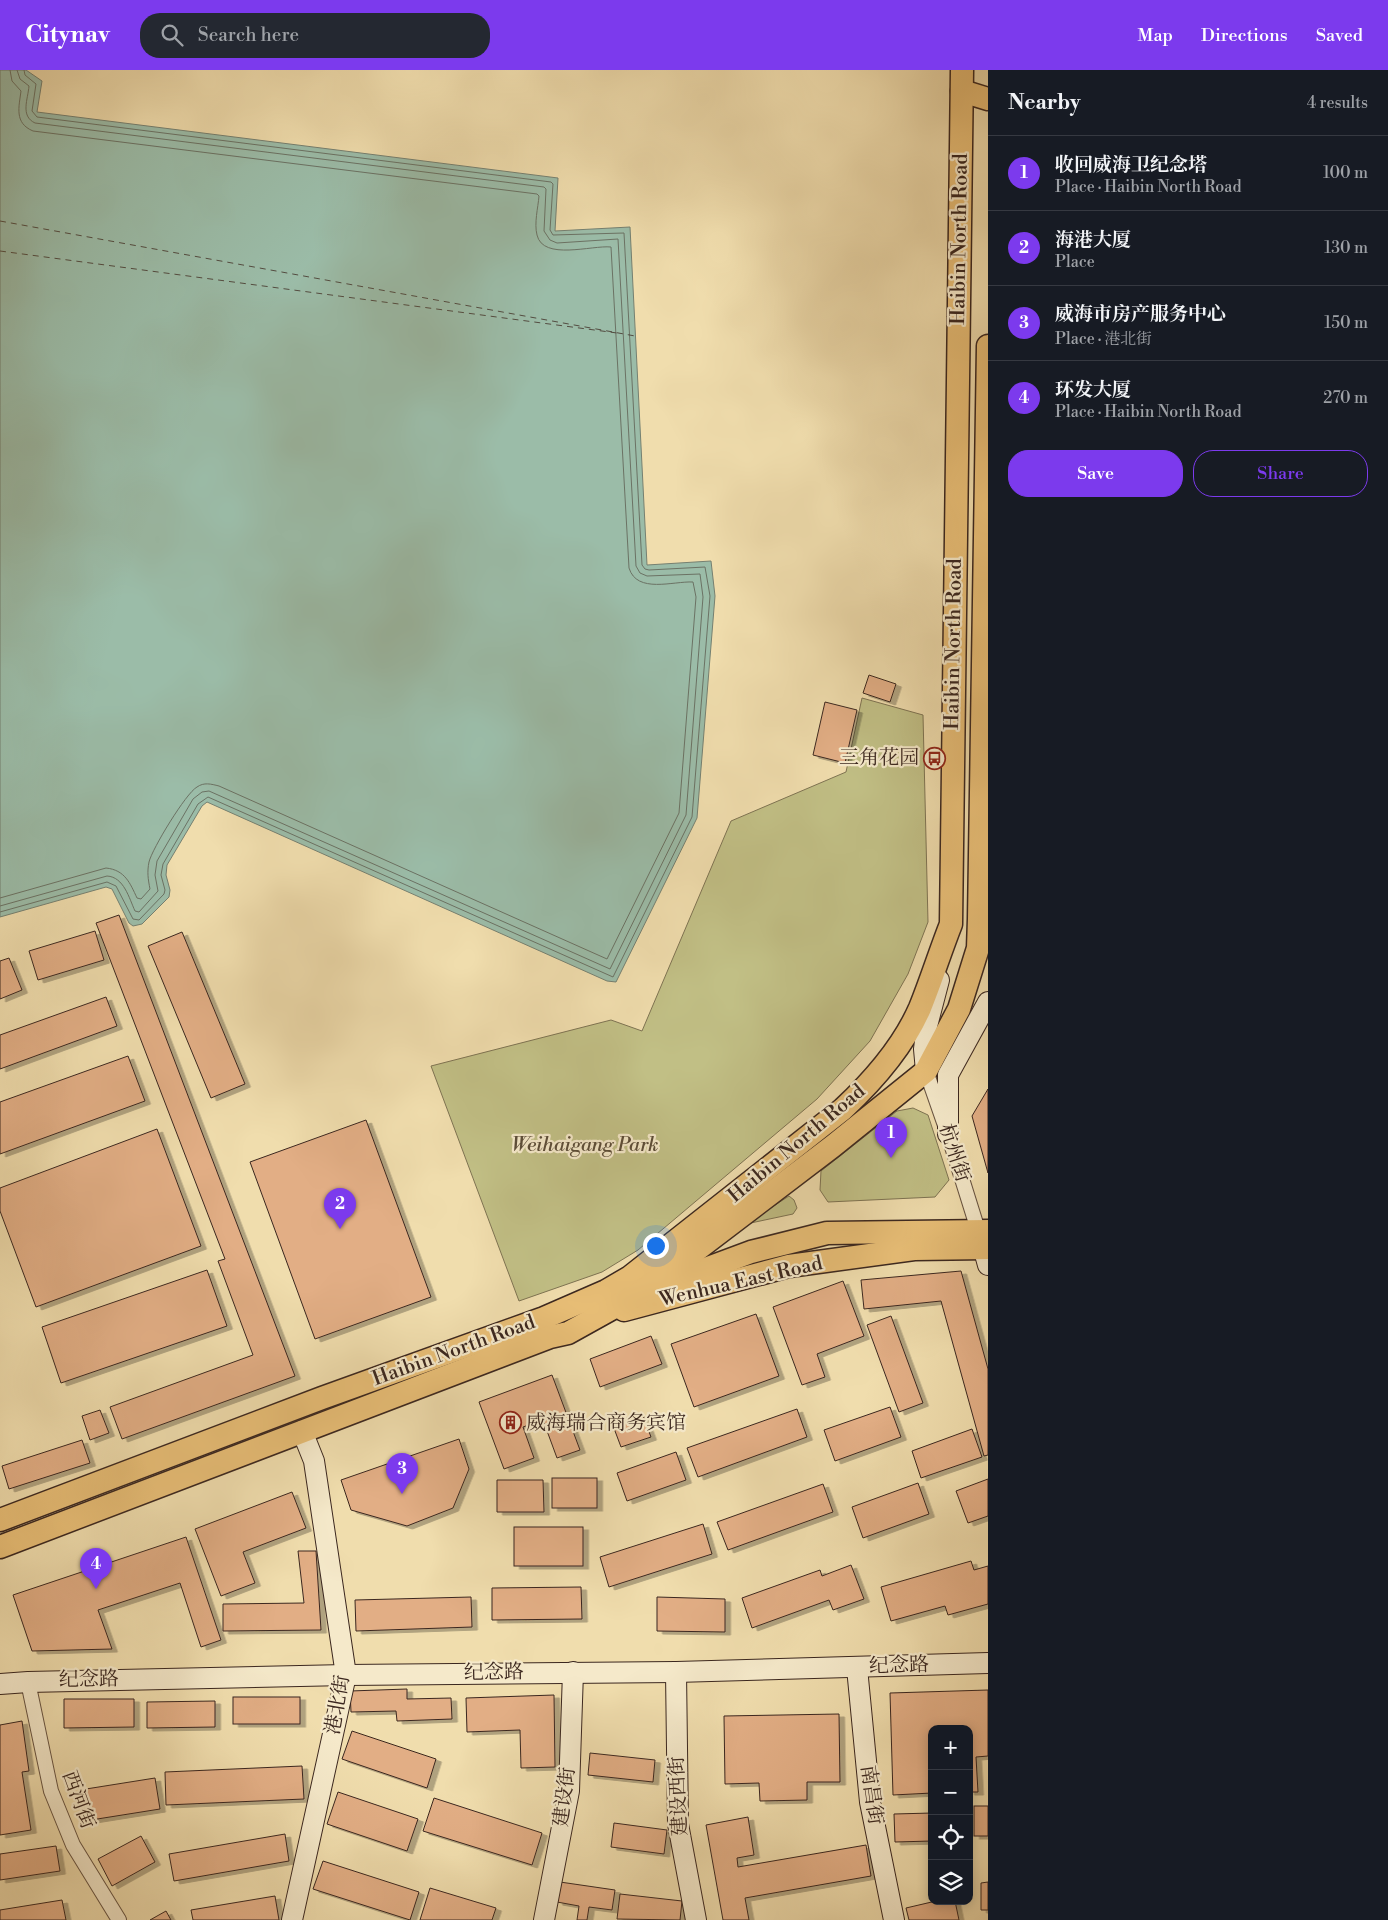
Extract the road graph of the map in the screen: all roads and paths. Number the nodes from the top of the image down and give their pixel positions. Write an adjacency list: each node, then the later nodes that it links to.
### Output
1 (962, 81): 2 (main road); 3 (main road); 9 (main road, Haibin North Road)
2 (988, 86)
3 (988, 99)
4 (988, 346): 5 (main road, Haibin North Road)
5 (987, 508): 6 (main road, Haibin North Road)
6 (985, 613): 7 (street); 8 (main road, Haibin North Road)
7 (988, 647)
8 (986, 724): 11 (main road, Haibin North Road)
9 (951, 924): 11 (street); 14 (main road, Haibin North Road)
10 (988, 1002): 12 (street)
11 (926, 1071): 12 (street, 杭州街); 15 (main road, Haibin North Road)
12 (948, 1134): 13 (street, 杭州街)
13 (985, 1245): 15 (main road, Wenhua East Road); 17 (main road, Wenhua East Road)
14 (606, 1291): 15 (main road); 16 (main road, Haibin North Road)
15 (640, 1293): 17 (main road, Haibin North Road)
16 (555, 1313): 17 (main road, Wenhua East Road); 19 (main road, Haibin North Road)
17 (595, 1318): 18 (main road, Haibin North Road)
18 (302, 1431): 20 (main road, Haibin North Road); 25 (street, 港北街)
19 (0, 1520)
20 (0, 1547)
21 (988, 1663): 22 (street, 纪念路)
22 (858, 1668): 24 (street, 纪念路); 32 (street, 南昌街)
23 (573, 1672): 24 (street, 纪念路); 25 (street, 纪念路); 30 (street, 建设街)
24 (676, 1672): 31 (street, 建设西街)
25 (346, 1675): 26 (street, 纪念路); 29 (street, 港北街)
26 (28, 1682): 27 (street, 纪念路); 28 (street, 西河街)
27 (0, 1684)
28 (119, 1920)
29 (292, 1920)
30 (544, 1920)
31 (696, 1920)
32 (894, 1920)

